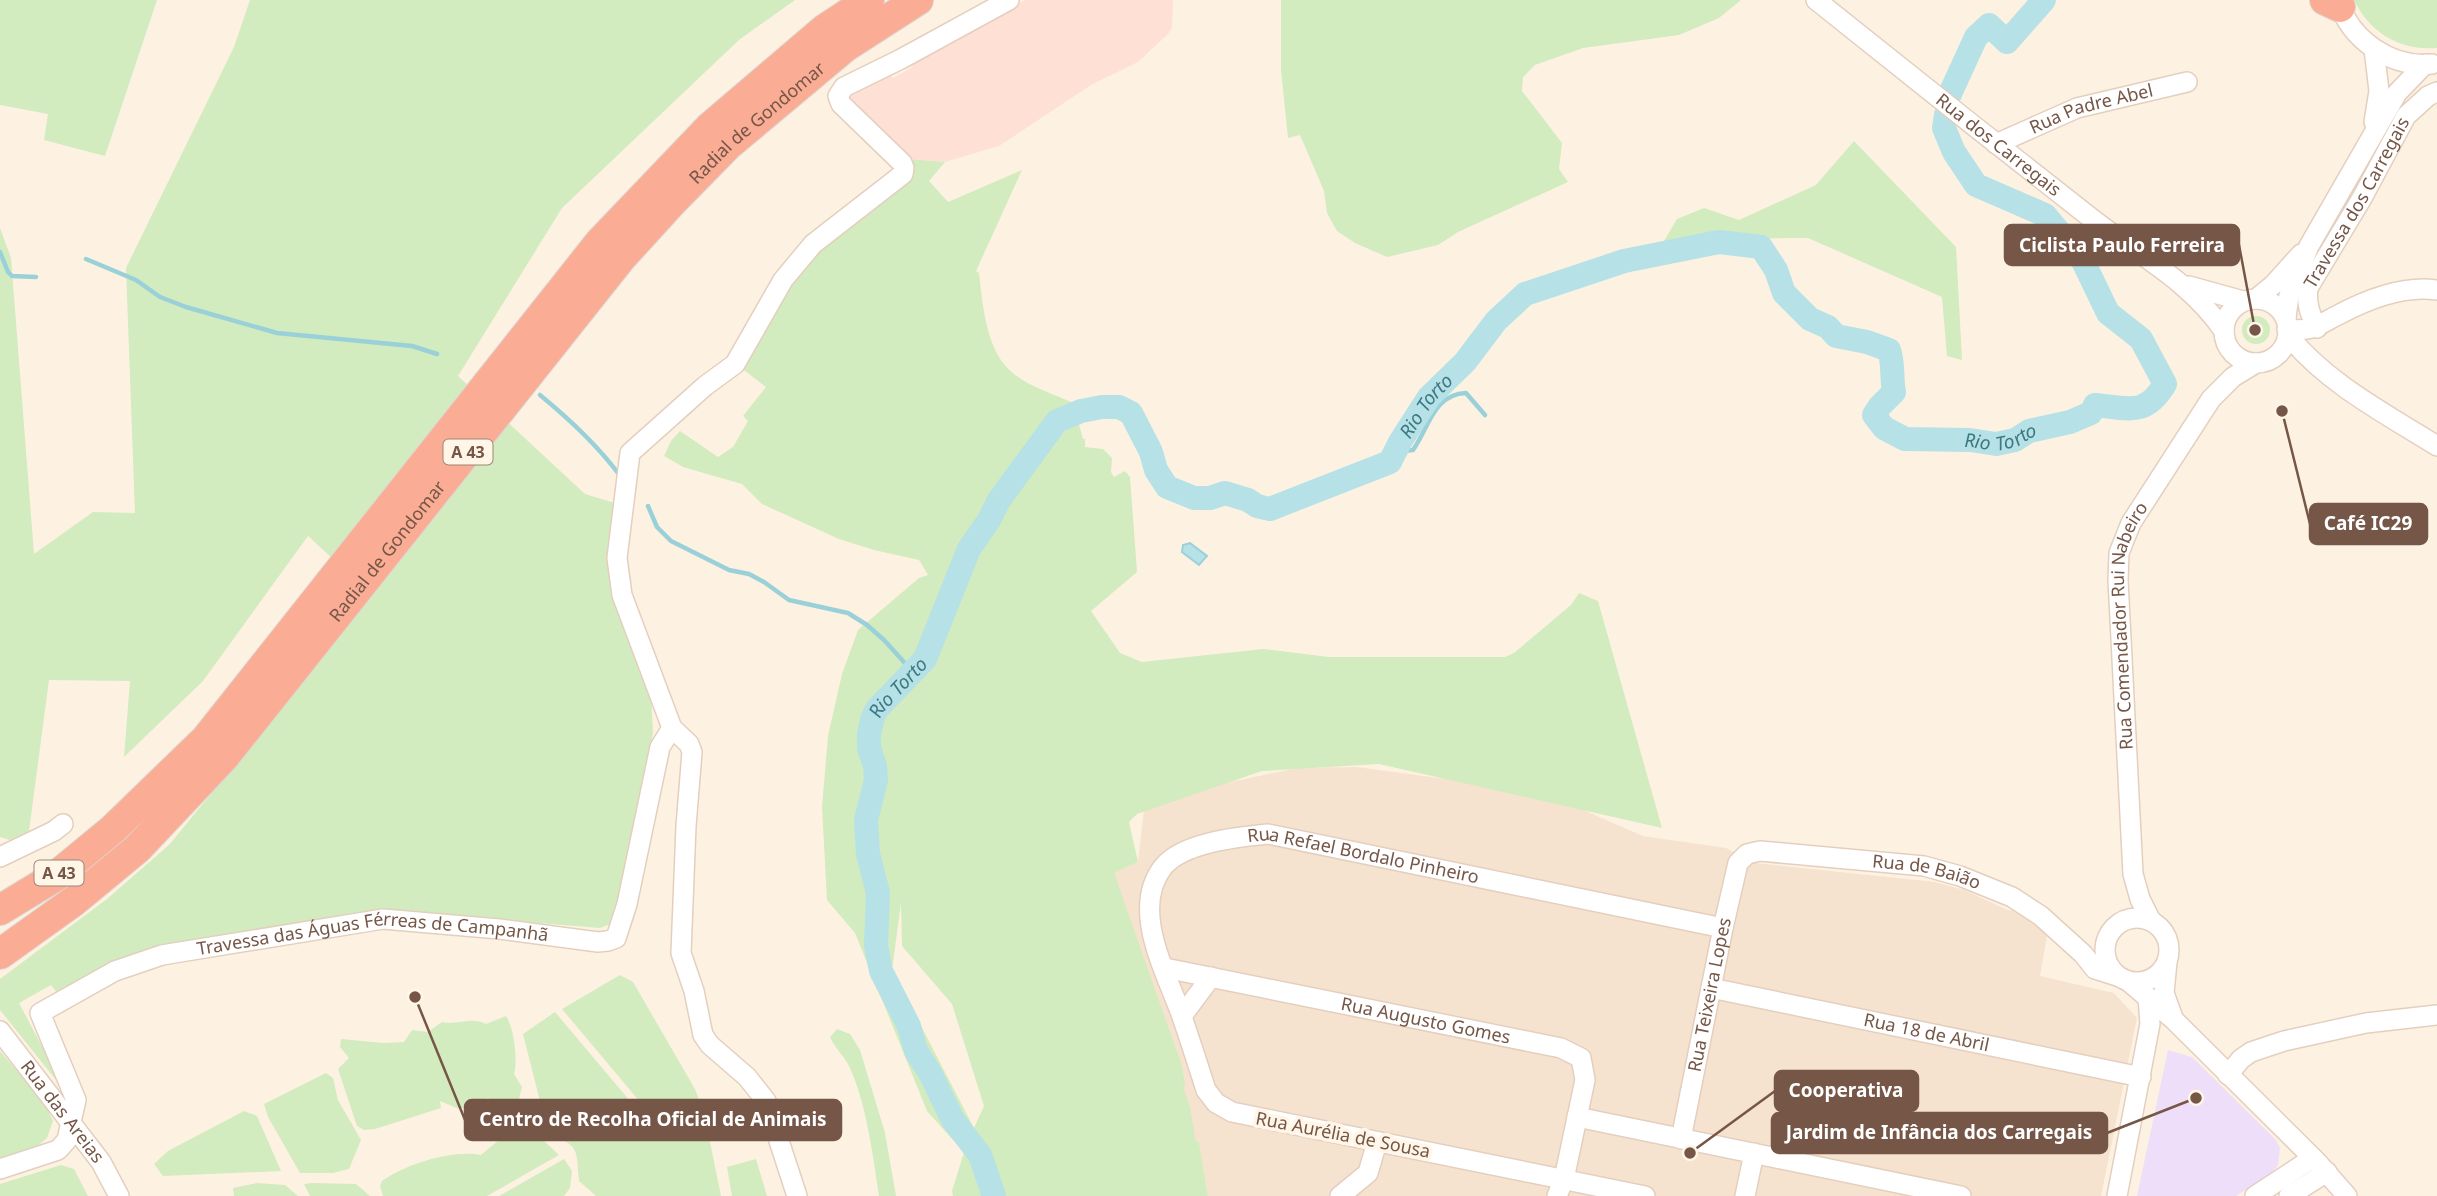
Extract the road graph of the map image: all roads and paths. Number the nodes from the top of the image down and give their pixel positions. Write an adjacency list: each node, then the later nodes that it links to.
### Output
1 (869, 0): 13 (highway, Radial de Gondomar / A 43)
2 (918, 0): 13 (highway, Radial de Gondomar / A 43)
3 (1009, 0): 25 (street)
4 (1816, 0): 11 (street, Rua dos Carregais)
5 (2334, 2): 6 (street)
6 (2374, 49): 7 (street); 10 (street)
7 (2431, 64): 10 (street)
8 (2187, 82): 11 (street, Rua Padre Abel)
9 (2437, 92): 18 (street, Travessa dos Carregais)
10 (2373, 130): 12 (street)
11 (1996, 144): 14 (street, Rua dos Carregais)
12 (2309, 246): 16 (street); 17 (street)
13 (611, 250): 24 (highway, Radial de Gondomar / A 43)
14 (2184, 285): 16 (street, Rua dos Carregais); 19 (street, Rua dos Carregais)
15 (2437, 289): 18 (street)
16 (2250, 300): 17 (street); 19 (street)
17 (2287, 327): 18 (street); 20 (street); 21 (street)
18 (2318, 328)
19 (2225, 337): 20 (street); 22 (street, Rua Comendador Rui Nabeiro)
20 (2262, 362): 21 (street); 22 (street, Rua Comendador Rui Nabeiro)
21 (2329, 376): 23 (street)
22 (2211, 399): 29 (street, Rua Comendador Rui Nabeiro)
23 (2437, 446)
24 (305, 637): 30 (highway, Radial de Gondomar / A 43); 34 (highway, Radial de Gondomar / A 43)
25 (672, 728): 50 (street, Travessa das Águas Férreas de Campanhã); 58 (street)
26 (63, 824): 28 (street)
27 (1748, 854): 33 (street, Rua Teixeira Lopes); 35 (street, Rua de Baião)
28 (0, 858)
29 (2133, 874): 31 (street, Rua Comendador Rui Nabeiro); 32 (street, Rua Comendador Rui Nabeiro)
30 (0, 910)
31 (2151, 921): 32 (street); 37 (street)
32 (2118, 924): 36 (street)
33 (1723, 928): 38 (street, Rua Refael Bordalo Pinheiro); 41 (street, Rua Teixeira Lopes)
34 (0, 954)
35 (2083, 954): 36 (street); 40 (street, Rua de Baião)
36 (2105, 956): 40 (street)
37 (2167, 962): 40 (street); 45 (street)
38 (1164, 968): 39 (street, Rua Augusto Gomes); 44 (street, Rua Refael Bordalo Pinheiro)
39 (1210, 977): 44 (street); 49 (street, Rua Augusto Gomes)
40 (2123, 979): 42 (street)
41 (1712, 988): 48 (street, Rua 18 de Abril); 51 (street, Rua Teixeira Lopes)
42 (2148, 997): 45 (street); 48 (street)
43 (2437, 1015): 47 (street)
44 (1182, 1016): 52 (street, Rua Aurélia de Sousa)
45 (2173, 1019): 47 (street)
46 (0, 1031): 50 (street, Rua das Areias)
47 (2228, 1074): 54 (street)
48 (2141, 1077): 63 (street)
49 (1577, 1117): 51 (street); 56 (street)
50 (71, 1122): 55 (street); 57 (street, Rua das Areias)
51 (1681, 1139): 53 (street)
52 (1377, 1142): 56 (street, Rua Aurélia de Sousa); 59 (street)
53 (1754, 1153): 61 (street); 62 (street)
54 (2320, 1165): 64 (street); 65 (street); 66 (street)
55 (0, 1169)
56 (1560, 1188): 60 (street, Rua Aurélia de Sousa)
57 (119, 1196)
58 (797, 1196)
59 (1340, 1196)
60 (1645, 1196)
61 (1745, 1196)
62 (1961, 1196)
63 (2117, 1196)
64 (2255, 1196)
65 (2289, 1196)
66 (2347, 1196)

